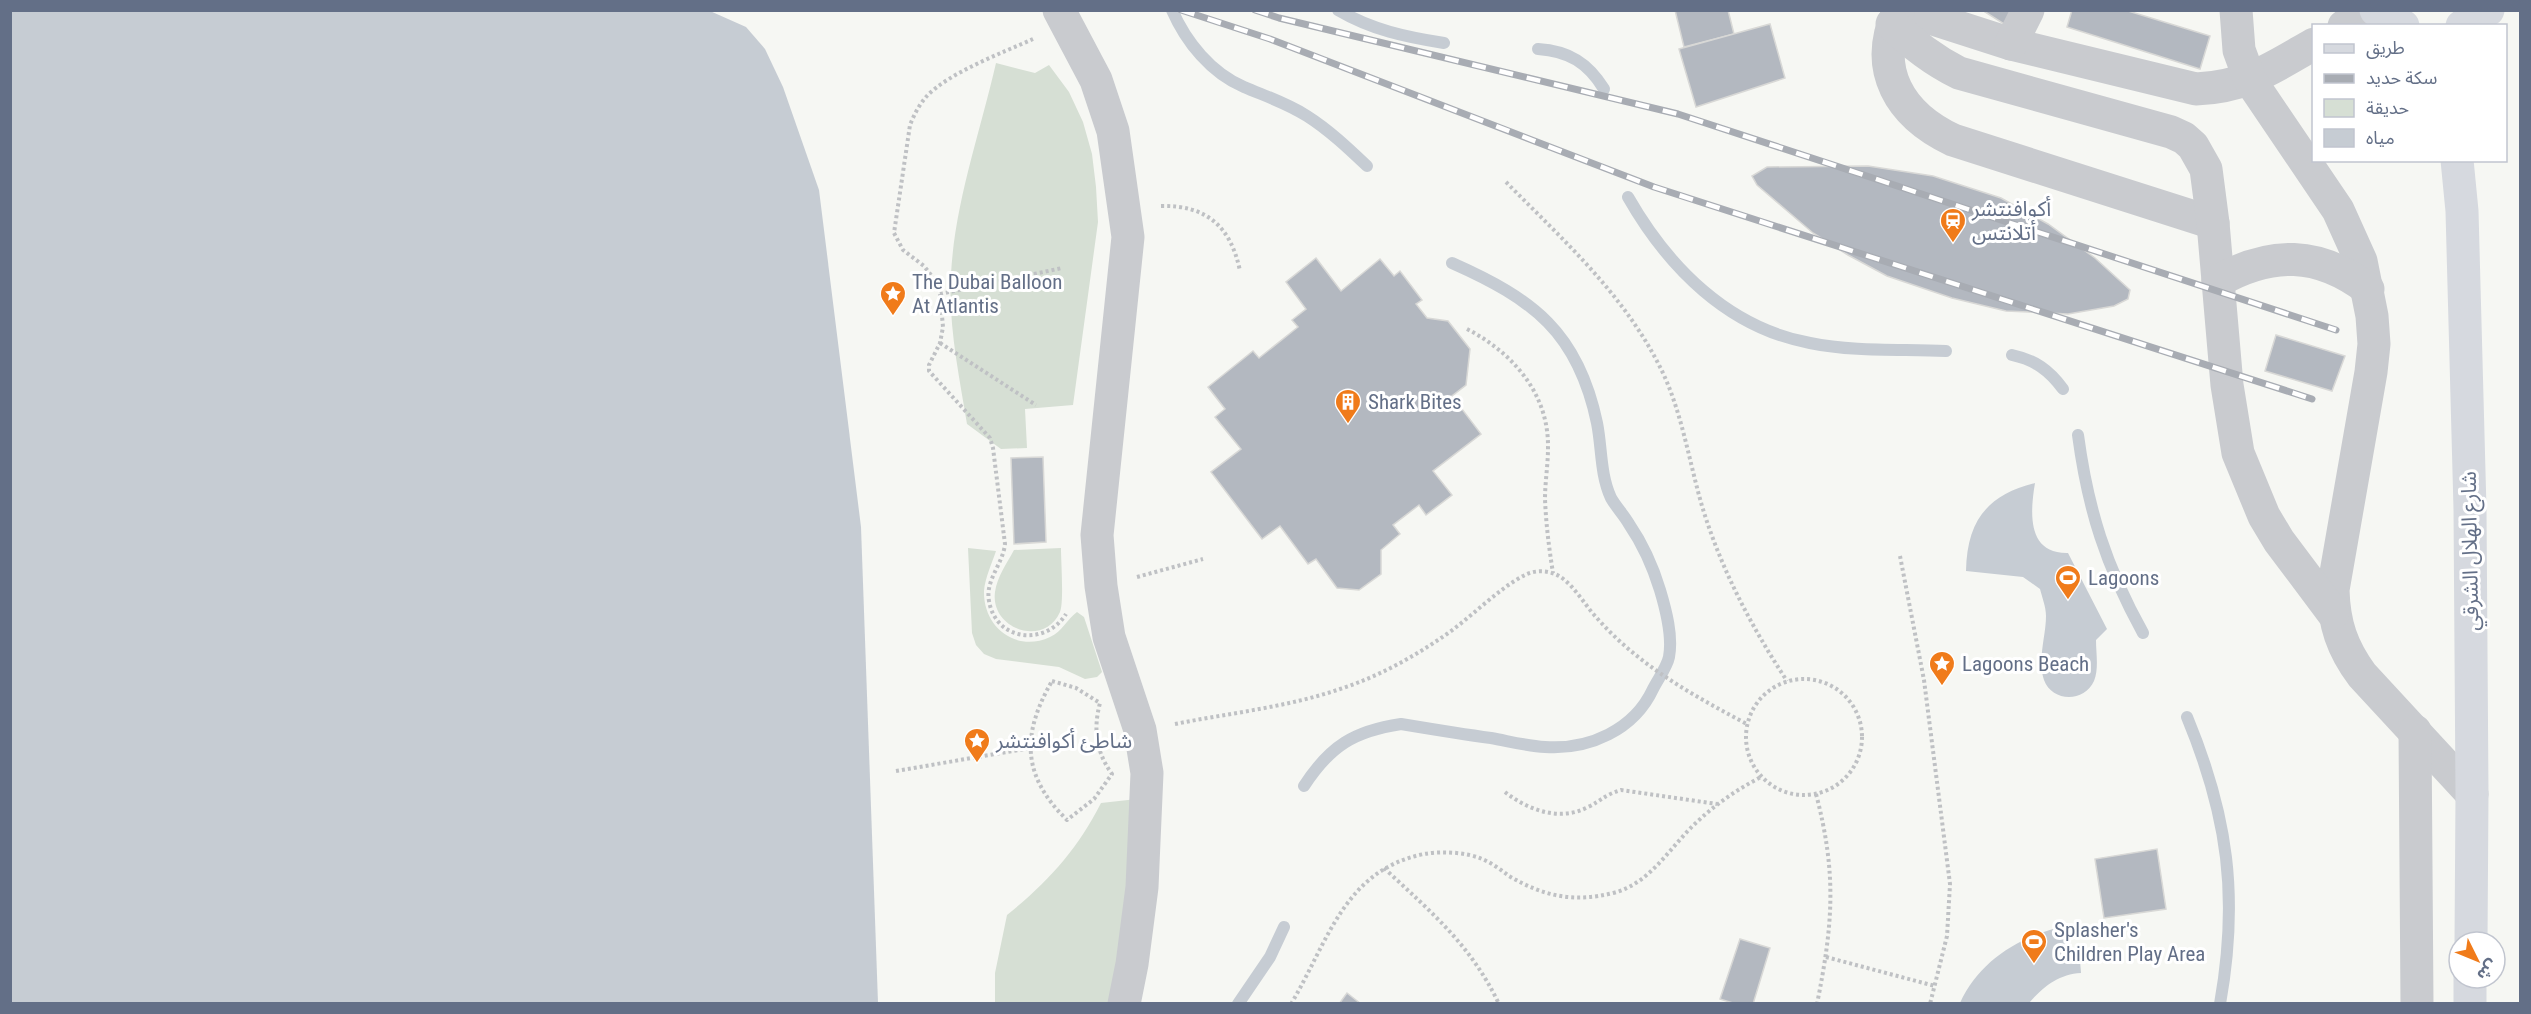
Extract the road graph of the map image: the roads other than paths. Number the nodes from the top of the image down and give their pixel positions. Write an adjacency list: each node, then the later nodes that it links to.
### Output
1 (2028, 10): 9 (street)
2 (2236, 10): 11 (street)
3 (2488, 10): 8 (main road)
4 (1902, 15): 9 (street); 13 (street); 13 (street)
5 (1062, 17): 20 (street)
6 (2387, 19): 7 (street)
7 (2356, 24)
8 (2465, 24)
9 (2011, 44): 11 (street)
10 (2312, 45): 11 (street)
11 (2250, 80): 15 (street)
12 (2457, 162): 18 (main road, شارع الهلال الشرقي)
13 (2213, 222): 14 (street)
14 (2218, 281): 15 (street); 16 (street)
15 (2368, 289): 16 (street)
16 (2333, 613): 17 (street)
17 (2415, 731): 18 (street); 21 (street)
18 (2472, 794): 19 (main road, شارع الهلال الشرقي)
19 (2470, 930)
20 (1124, 1004)
21 (2417, 1004)

